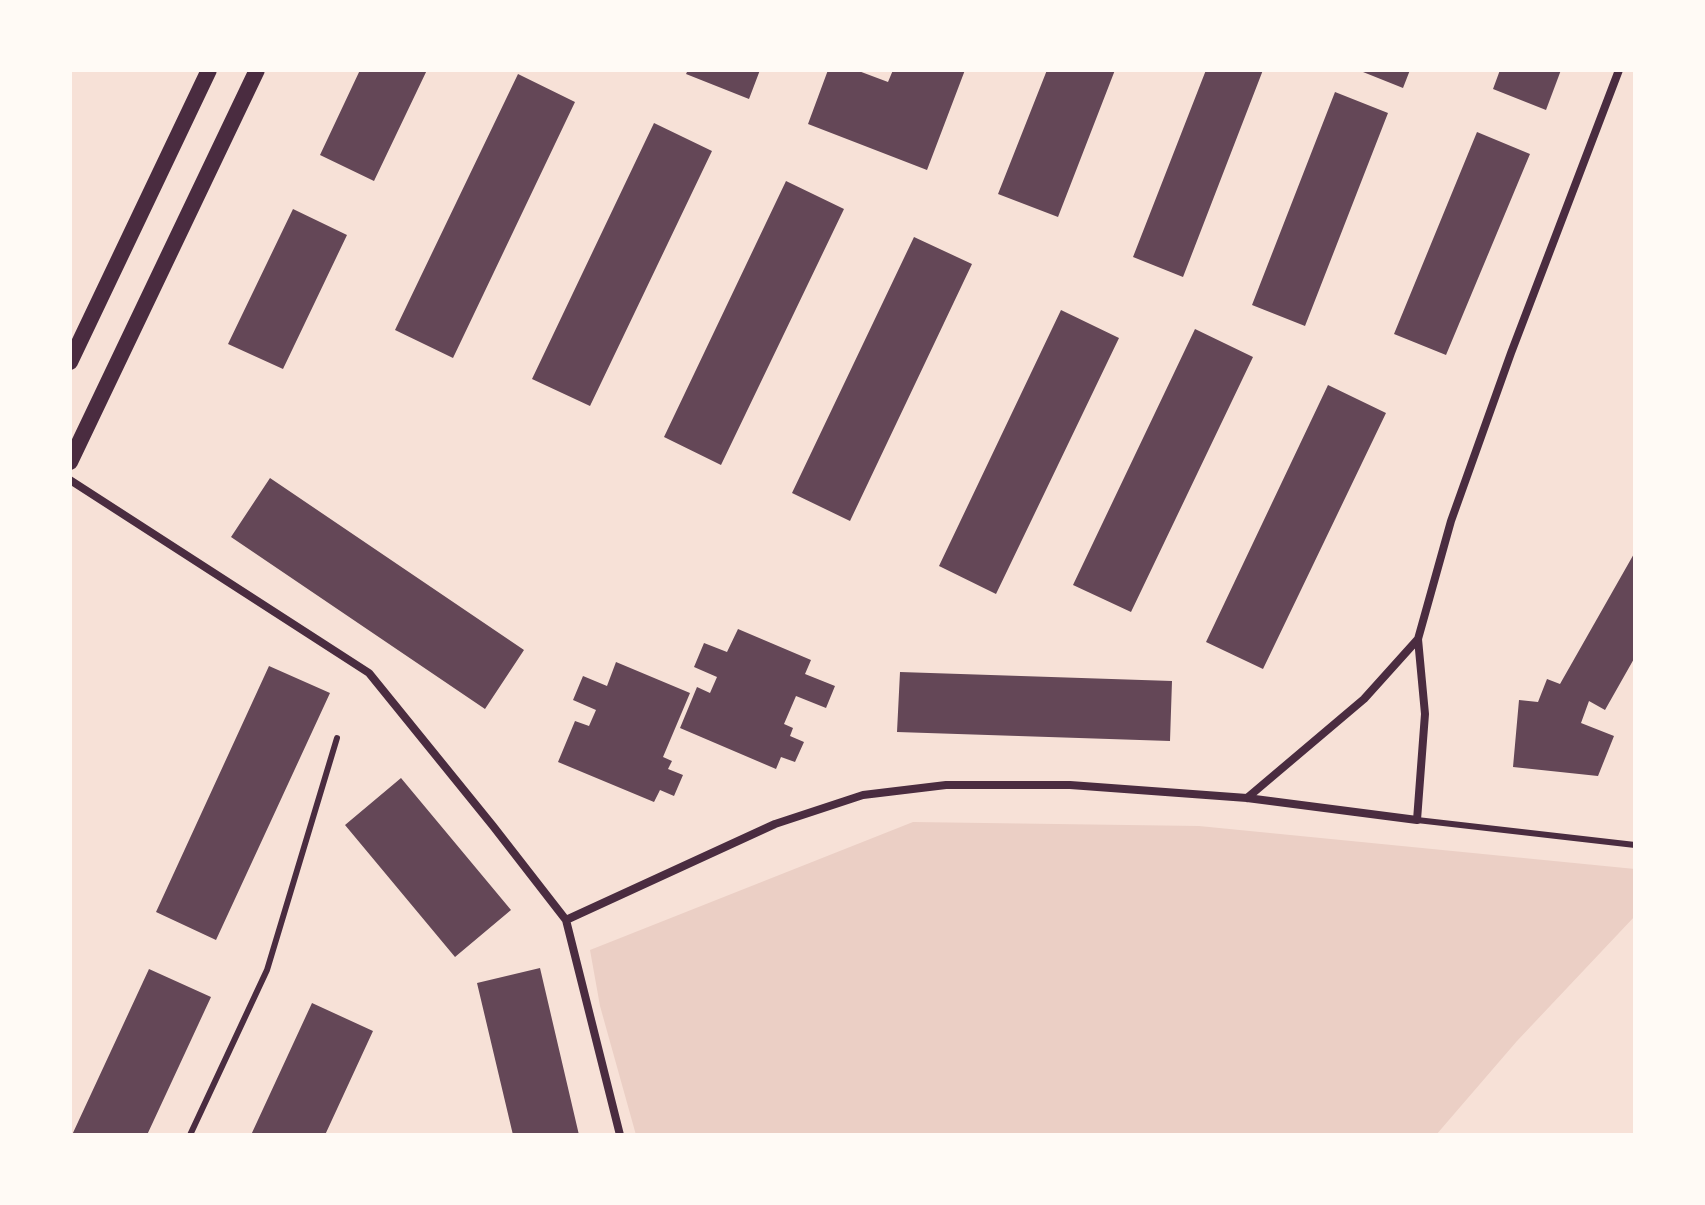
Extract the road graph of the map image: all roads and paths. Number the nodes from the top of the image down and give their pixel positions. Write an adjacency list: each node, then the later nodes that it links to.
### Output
1 (209, 70): 4 (main road)
2 (257, 70): 5 (main road)
3 (1619, 70): 7 (street)
4 (70, 362)
5 (70, 462)
6 (70, 480): 12 (street)
7 (1418, 639): 9 (street); 10 (street)
8 (337, 738): 13 (lane)
9 (1247, 798): 10 (street); 12 (street)
10 (1417, 820): 11 (lane)
11 (1635, 845)
12 (566, 920): 14 (street)
13 (190, 1135)
14 (620, 1135)

